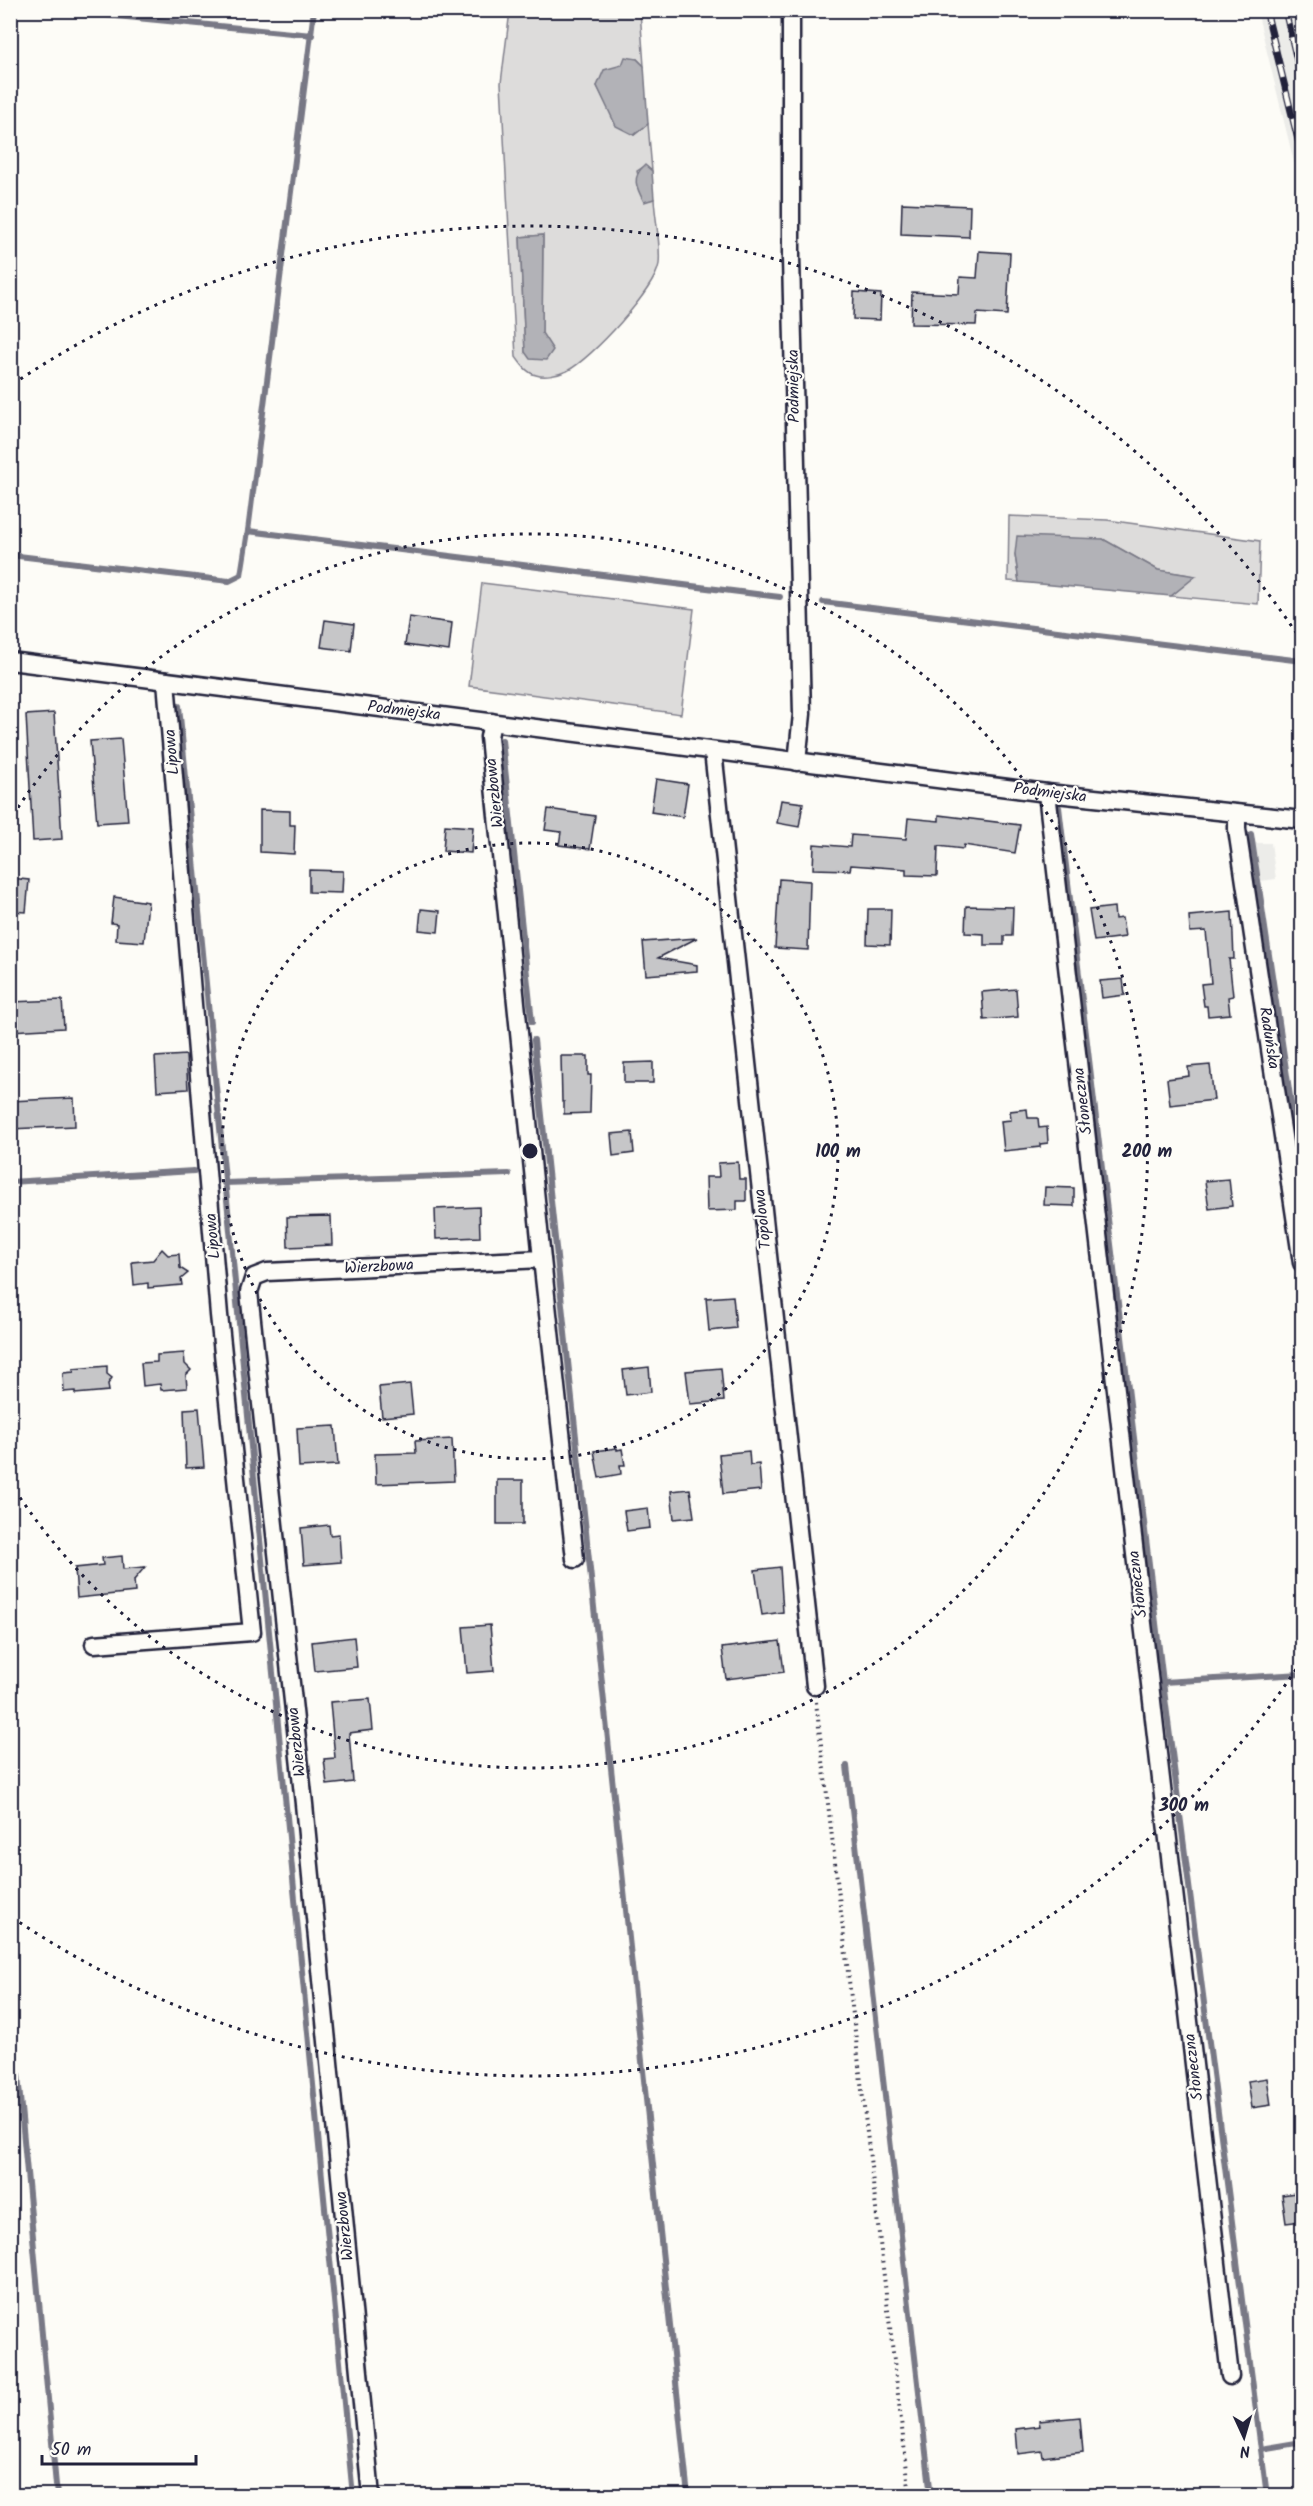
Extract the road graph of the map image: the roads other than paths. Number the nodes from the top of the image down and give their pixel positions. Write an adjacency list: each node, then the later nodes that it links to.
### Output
1 (791, 10): 6 (street, Podmiejska)
2 (10, 661): 3 (street, Podmiejska)
3 (166, 681): 4 (street, Podmiejska); 13 (street, Lipowa)
4 (492, 722): 5 (street, Podmiejska); 10 (street, Wierzbowa)
5 (713, 751): 6 (street, Podmiejska); 14 (street, Topolowa)
6 (797, 762): 7 (street, Podmiejska)
7 (1047, 793): 8 (street, Podmiejska); 15 (street, Słoneczna)
8 (1237, 814): 9 (street, Podmiejska); 11 (street, Raduńska)
9 (1302, 820)
10 (542, 1259): 12 (street, Wierzbowa); 16 (street, Wierzbowa)
11 (1302, 1263)
12 (575, 1559)
13 (94, 1644)
14 (815, 1686)
15 (1230, 2376)
16 (371, 2496)

